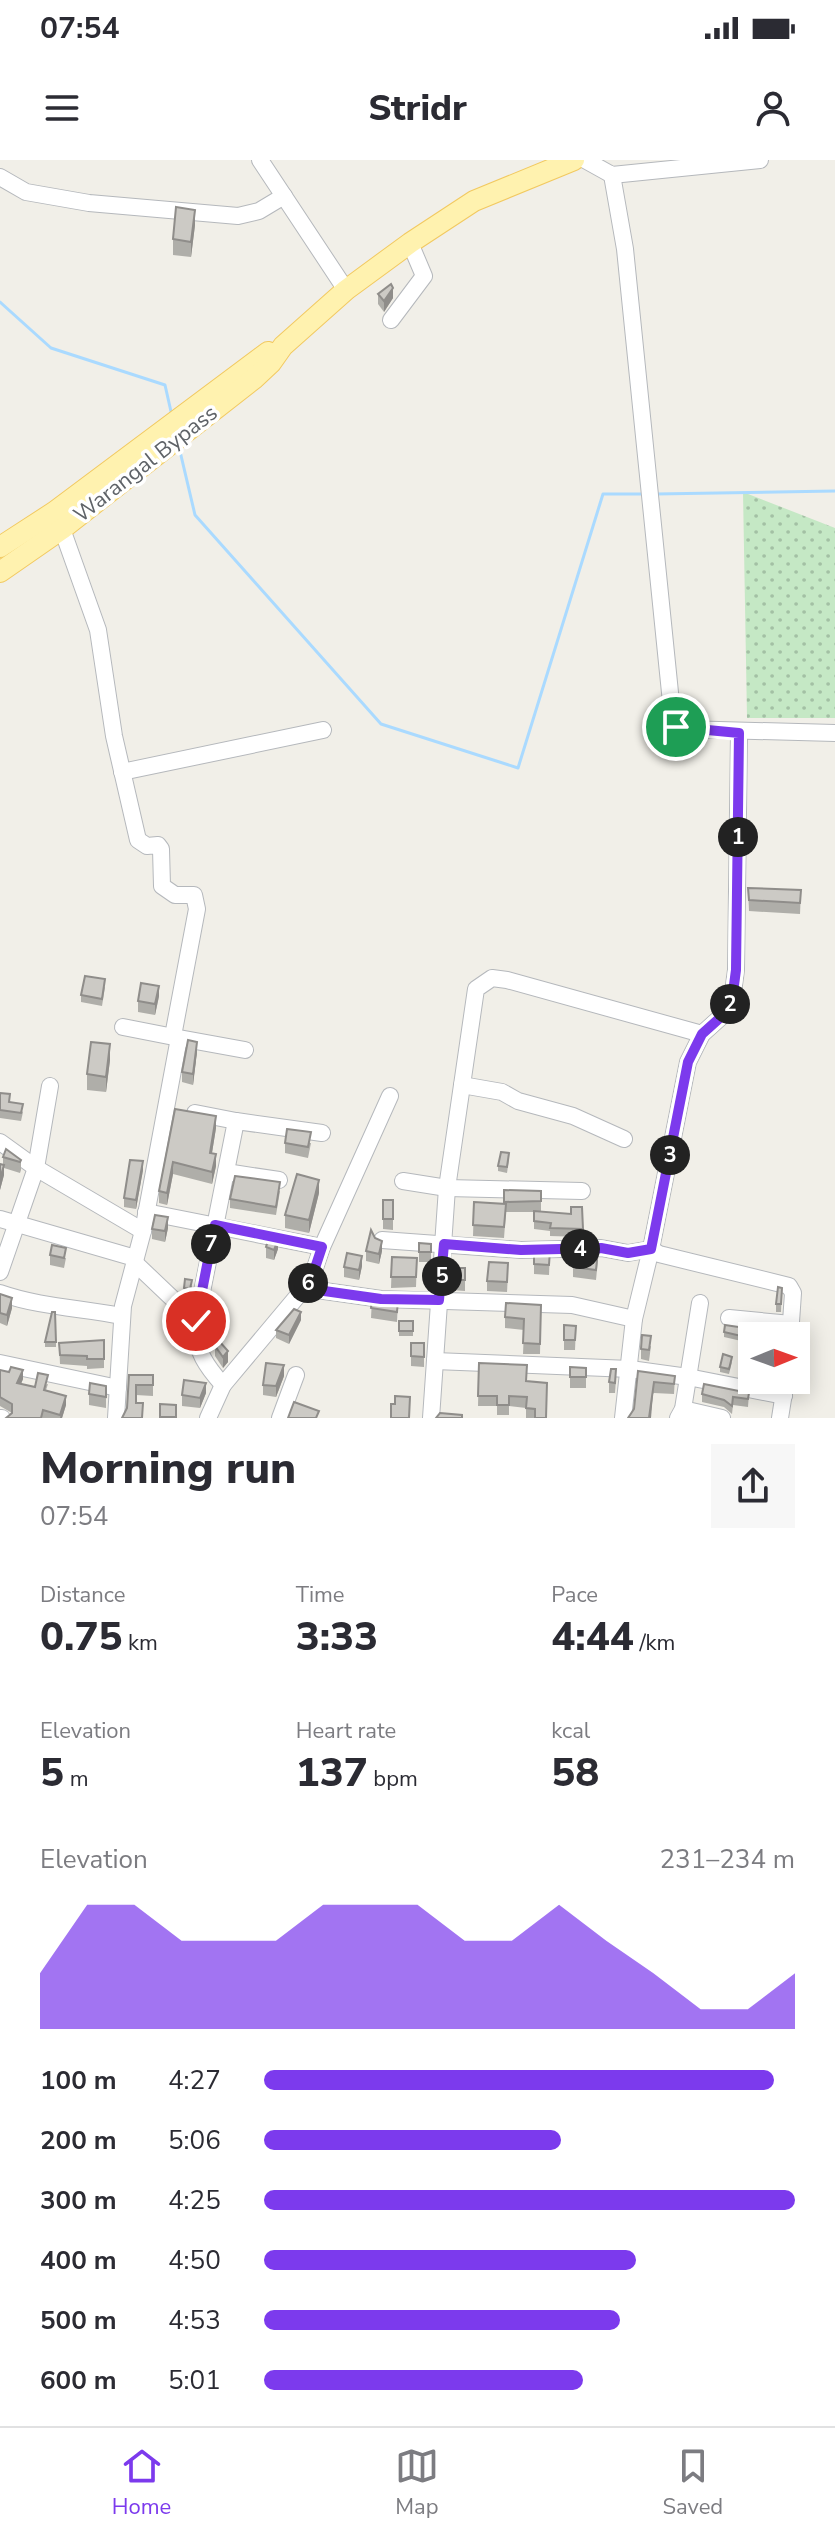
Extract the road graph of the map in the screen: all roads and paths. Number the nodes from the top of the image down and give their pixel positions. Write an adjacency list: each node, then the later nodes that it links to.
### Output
1 (260, 160): 7 (street)
2 (574, 160): 8 (main road, Warangal Bypass)
3 (585, 160): 5 (street)
4 (760, 160): 5 (street)
5 (612, 175): 16 (street)
6 (0, 177): 7 (street)
7 (284, 196): 9 (street)
8 (410, 243): 9 (main road, Warangal Bypass); 10 (street)
9 (346, 290): 11 (main road, Warangal Bypass)
10 (391, 320)
11 (162, 439): 12 (main road, Warangal Bypass); 13 (main road, Warangal Bypass)
12 (62, 529): 14 (main road, Warangal Bypass); 18 (street)
13 (0, 547)
14 (0, 572)
15 (323, 730): 18 (street)
16 (739, 733): 17 (street); 20 (street)
17 (835, 733)
18 (122, 772): 21 (street)
19 (123, 1027): 21 (street)
20 (702, 1034): 23 (street); 45 (street)
21 (176, 1037): 22 (street); 26 (street)
22 (245, 1050)
23 (462, 1085): 29 (street); 35 (street)
24 (50, 1086): 31 (street)
25 (390, 1096): 44 (street)
26 (166, 1108): 27 (street); 37 (street)
27 (236, 1121): 28 (street); 32 (street)
28 (322, 1133)
29 (624, 1139)
30 (0, 1142): 31 (street)
31 (36, 1168): 39 (street); 41 (street)
32 (226, 1172): 33 (street); 40 (street)
33 (279, 1180)
34 (403, 1181): 35 (street)
35 (447, 1188): 36 (street); 43 (street)
36 (582, 1191)
37 (146, 1212): 40 (street); 41 (street)
38 (0, 1219): 39 (street)
39 (17, 1224): 46 (street); 47 (street)
40 (215, 1225): 44 (street); 55 (street)
41 (143, 1231): 46 (street)
42 (382, 1240): 43 (street)
43 (444, 1244): 45 (street); 50 (street)
44 (322, 1247): 48 (street)
45 (651, 1249): 54 (street); 57 (street)
46 (135, 1260): 52 (street); 55 (street)
47 (0, 1272)
48 (303, 1288): 50 (street); 64 (street)
49 (0, 1293): 52 (street)
50 (439, 1300): 54 (street); 58 (street)
51 (700, 1303): 62 (street)
52 (122, 1316): 65 (street)
53 (729, 1318): 56 (street)
54 (634, 1319): 60 (street)
55 (196, 1321): 64 (street)
56 (750, 1322)
57 (791, 1322)
58 (435, 1361): 60 (street); 71 (street)
59 (0, 1363): 65 (street)
60 (630, 1369): 62 (street); 72 (street)
61 (296, 1375): 70 (street)
62 (688, 1377): 63 (street); 67 (street)
63 (738, 1383)
64 (223, 1385): 69 (street)
65 (118, 1388): 68 (street)
66 (784, 1394): 74 (street)
67 (681, 1413): 73 (street)
68 (116, 1418)
69 (208, 1418)
70 (280, 1418)
71 (431, 1418)
72 (623, 1418)
73 (722, 1418)
74 (780, 1418)

